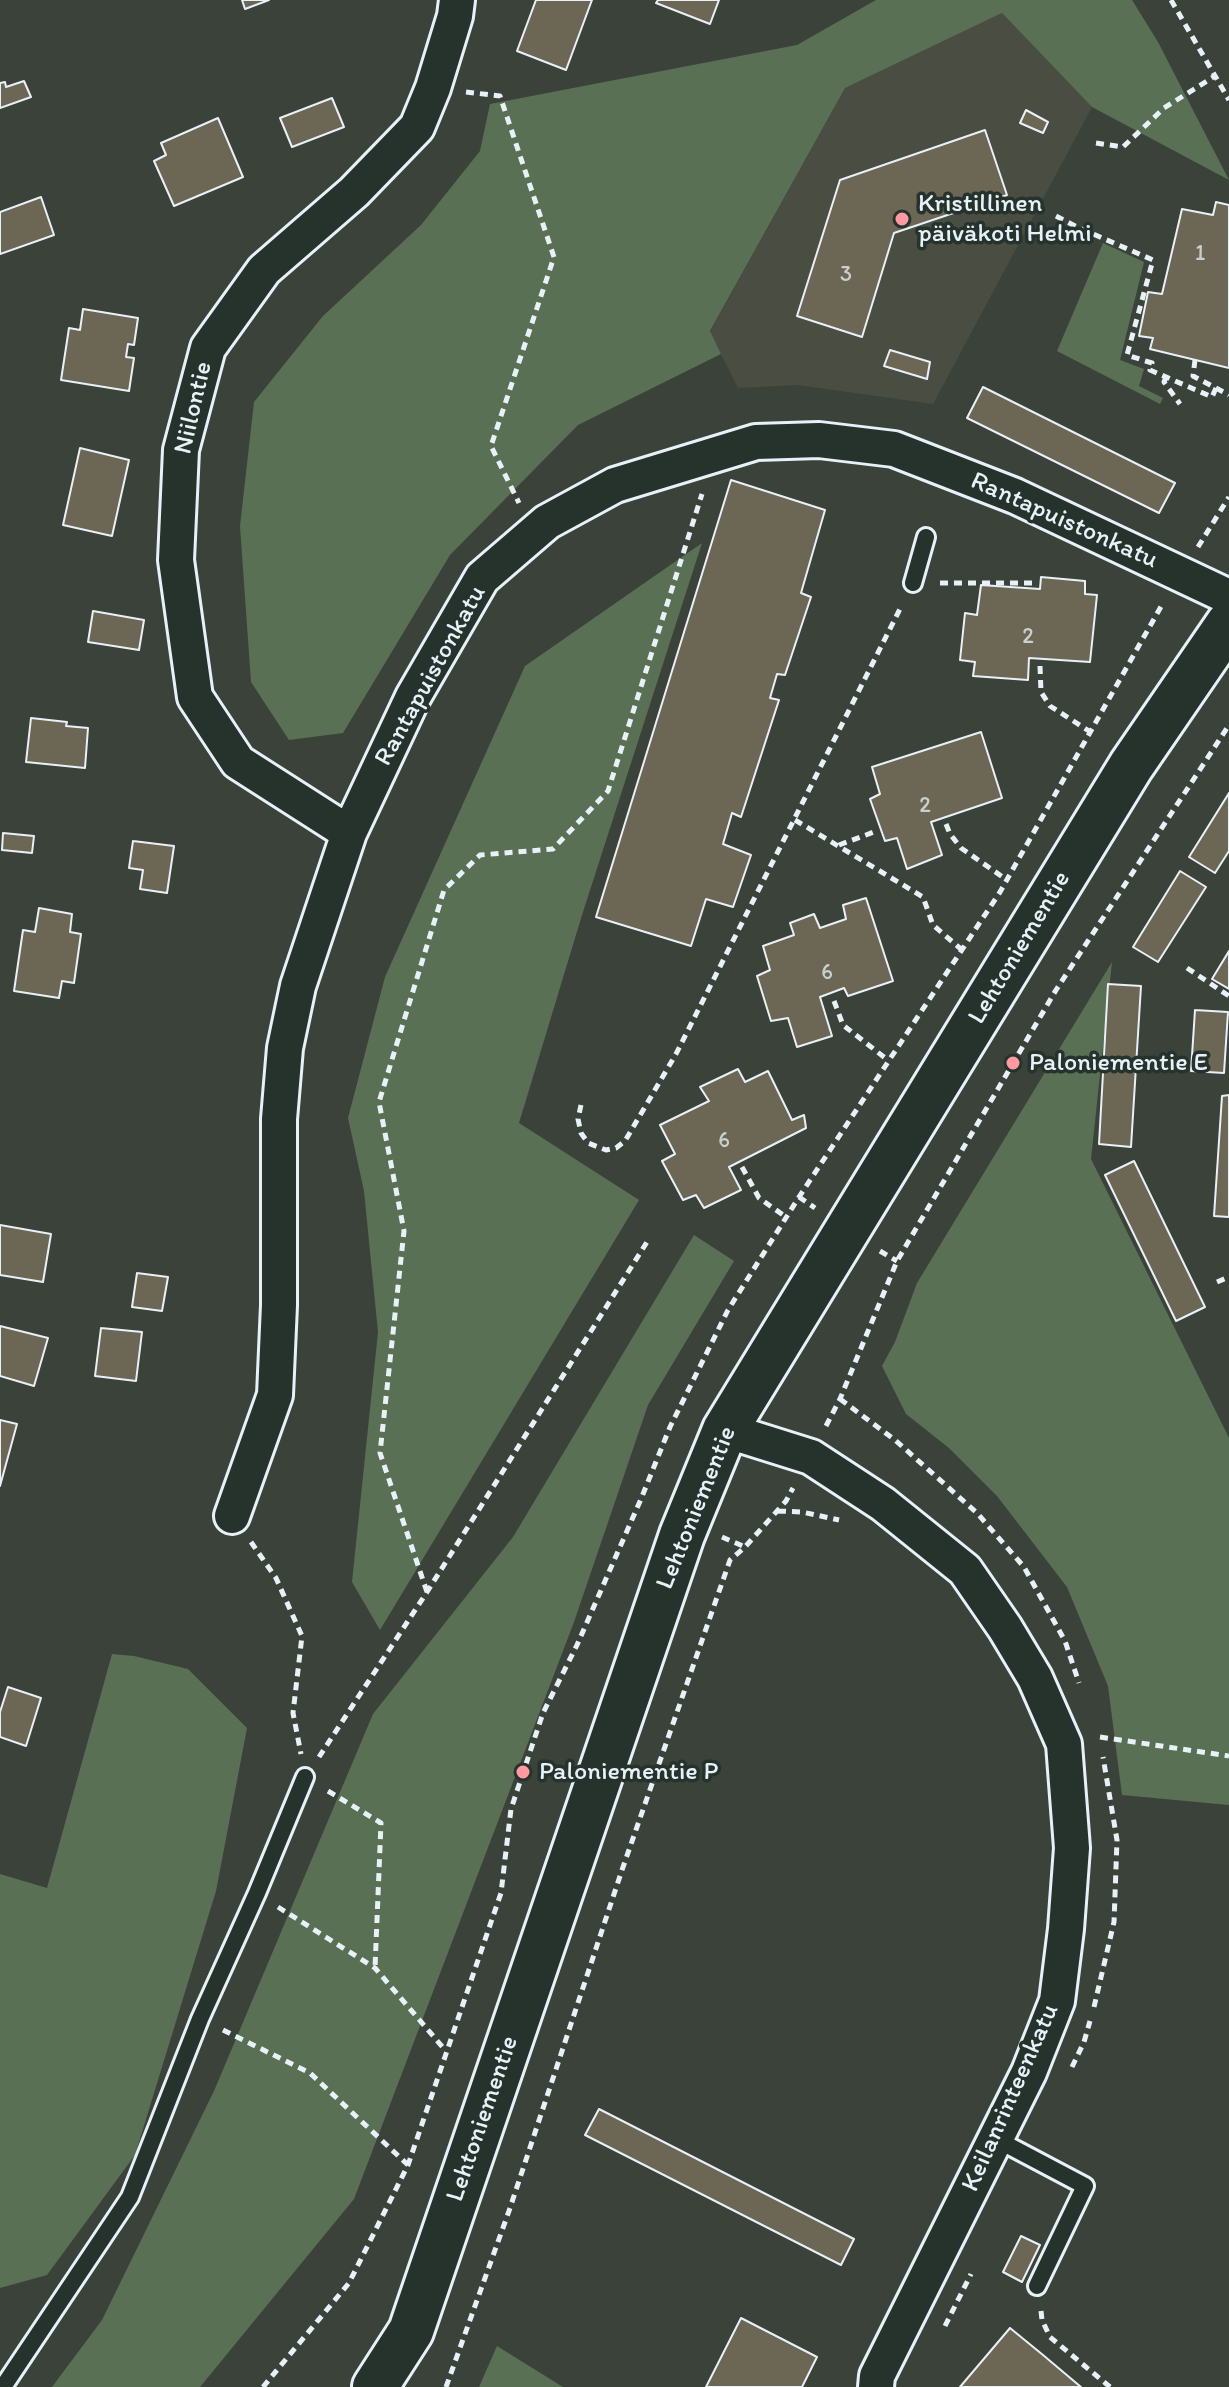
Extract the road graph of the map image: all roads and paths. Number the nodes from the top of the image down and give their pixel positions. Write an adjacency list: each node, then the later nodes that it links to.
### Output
1 (457, 0): 4 (street, Niilontie)
2 (1171, 0): 3 (path)
3 (1215, 76): 5 (path); 6 (path)
4 (433, 88): 14 (path); 28 (street, Niilontie)
5 (1229, 100)
6 (1096, 143)
7 (1056, 216): 9 (path)
8 (1195, 360): 10 (path)
9 (1166, 377): 10 (path); 12 (path)
10 (1216, 388): 11 (path)
11 (1229, 395)
12 (1180, 404)
13 (714, 455): 20 (street, Rantapuistonkatu); 28 (street, Rantapuistonkatu); 47 (path)
14 (521, 507)
15 (1205, 535): 17 (path)
16 (926, 537): 18 (lane)
17 (1190, 537)
18 (913, 583): 19 (path); 25 (path)
19 (1032, 583)
20 (1229, 597)
21 (1229, 623): 42 (main road, Lehtoniementie)
22 (1040, 666): 24 (path)
23 (1229, 725): 43 (path)
24 (1089, 731)
25 (795, 820): 29 (path); 36 (path)
26 (946, 824): 30 (path)
27 (874, 832): 29 (path)
28 (349, 833): 45 (street, Rantapuistonkatu)
29 (838, 845): 31 (path)
30 (1007, 880)
31 (962, 950)
32 (1187, 968): 33 (path)
33 (1229, 996)
34 (834, 1001): 35 (path)
35 (889, 1061)
36 (581, 1105)
37 (742, 1167): 38 (path)
38 (786, 1217)
39 (647, 1242): 47 (path)
40 (1229, 1277): 41 (path)
41 (1217, 1282)
42 (725, 1430): 43 (street, Keilanrinteenkatu); 59 (main road, Lehtoniementie)
43 (811, 1457): 44 (path); 55 (street, Keilanrinteenkatu)
44 (777, 1511): 46 (path); 60 (path)
45 (232, 1516): 50 (path)
46 (850, 1523)
47 (427, 1592): 50 (path)
48 (1100, 1737): 49 (path)
49 (1229, 1756)
50 (305, 1777): 51 (lane); 52 (path)
51 (257, 1893): 52 (path); 53 (lane)
52 (375, 1968): 54 (path)
53 (200, 2019): 56 (path); 58 (lane)
54 (446, 2051)
55 (996, 2139): 57 (lane); 61 (street, Keilanrinteenkatu)
56 (408, 2165)
57 (1037, 2286): 62 (path)
58 (3, 2387)
59 (375, 2387)
60 (446, 2387)
61 (876, 2387)
62 (1110, 2387)

